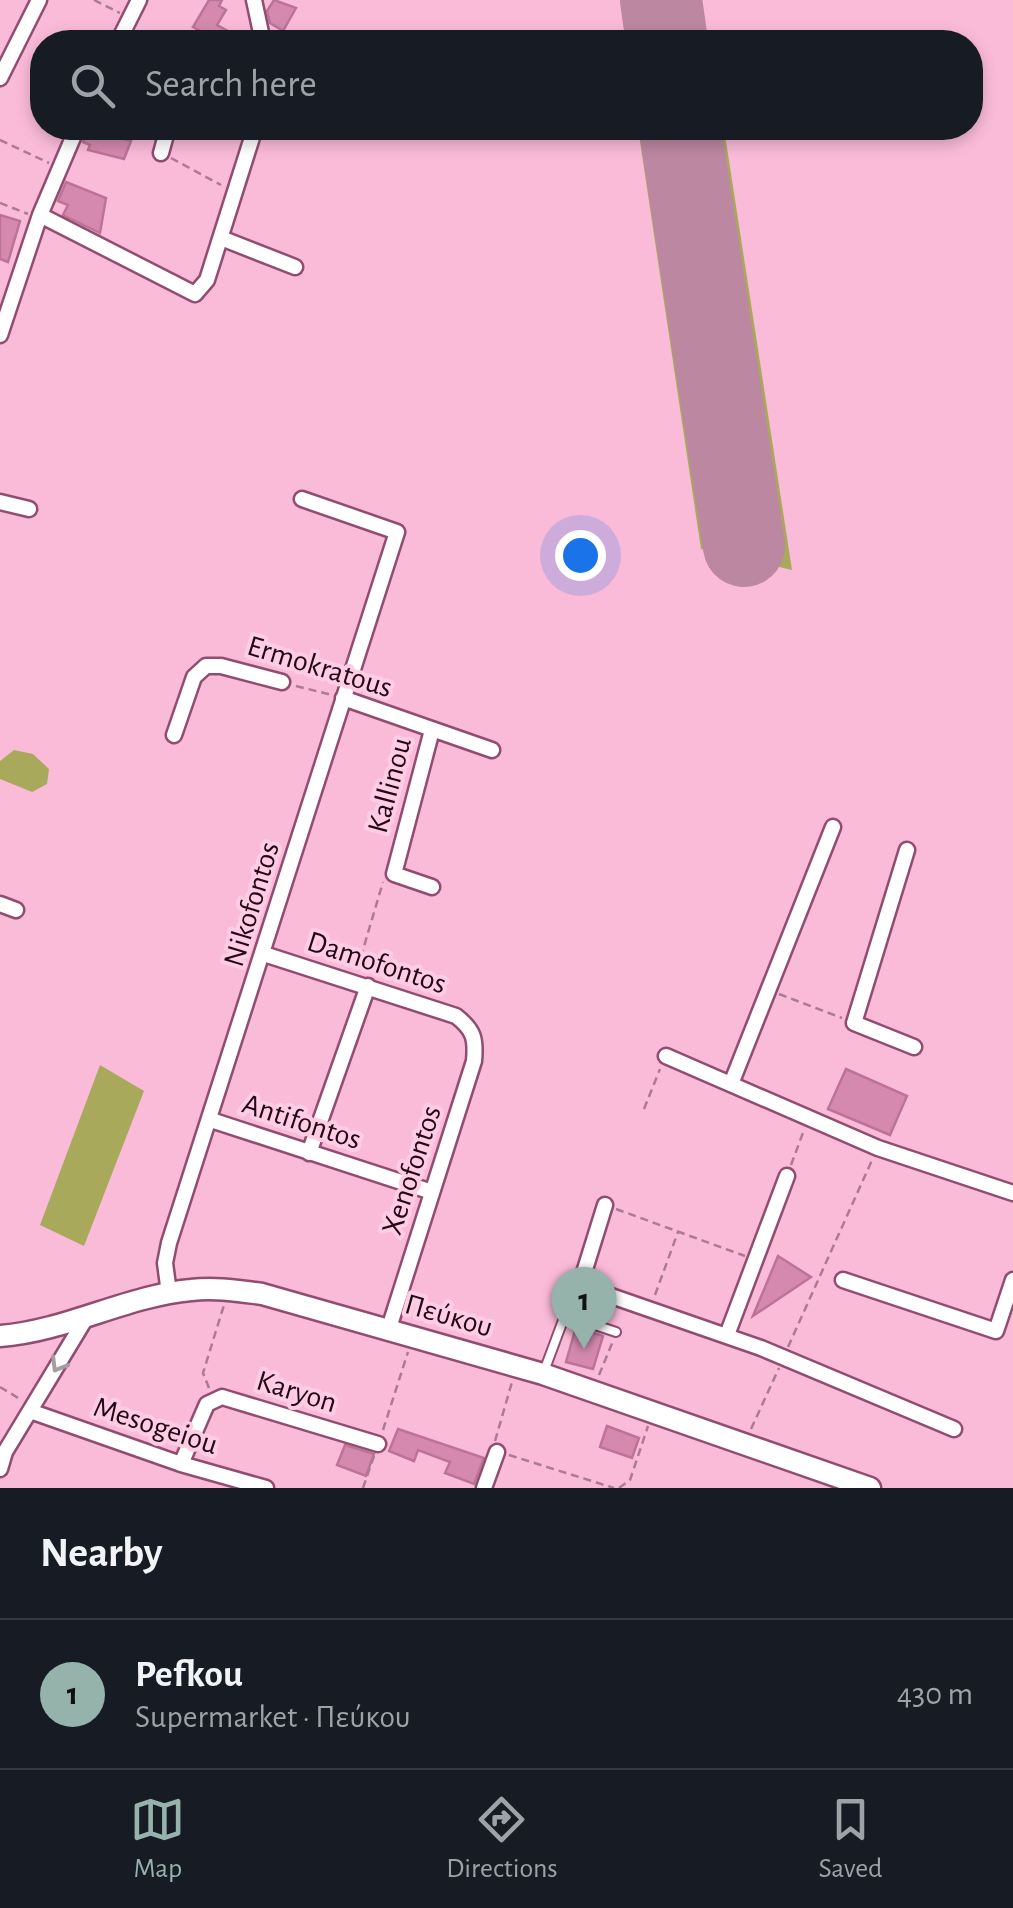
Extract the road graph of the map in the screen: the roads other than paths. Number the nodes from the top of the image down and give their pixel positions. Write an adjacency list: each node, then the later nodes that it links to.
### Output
1 (40, 0): 6 (street)
2 (139, 0): 4 (street)
3 (254, 0): 5 (street)
4 (124, 30)
5 (260, 30)
6 (6, 50): 7 (street)
7 (0, 78)
8 (72, 140): 12 (street)
9 (165, 140): 11 (street)
10 (251, 140): 13 (street)
11 (161, 153)
12 (40, 216): 13 (street); 15 (street)
13 (221, 238): 14 (street)
14 (295, 267)
15 (0, 335)
16 (302, 499): 20 (street, Nikofontos)
17 (0, 502): 18 (street)
18 (29, 510)
19 (282, 682): 22 (street, Ermokratous)
20 (343, 698): 21 (street, Ermokratous); 29 (street, Nikofontos)
21 (432, 730): 23 (street, Ermokratous); 26 (street, Kallinou)
22 (174, 735)
23 (492, 750)
24 (833, 827): 34 (street)
25 (907, 850): 32 (street)
26 (432, 888)
27 (0, 904): 28 (street)
28 (16, 910)
29 (264, 954): 30 (street, Damofontos); 35 (street, Nikofontos)
30 (361, 983): 31 (street, Damofontos); 36 (street)
31 (470, 1027): 38 (street, Xenofontos)
32 (914, 1047)
33 (666, 1056): 34 (street)
34 (731, 1084): 39 (street)
35 (211, 1120): 36 (street, Antifontos); 43 (street, Nikofontos)
36 (309, 1152): 38 (street, Antifontos)
37 (787, 1176): 47 (street)
38 (432, 1192): 45 (street, Xenofontos)
39 (1013, 1193)
40 (605, 1205): 47 (street)
41 (844, 1280): 42 (street)
42 (1013, 1280)
43 (169, 1293): 44 (main road, Πεύκου); 45 (main road, Πεύκου)
44 (86, 1318): 48 (main road, Πεύκου); 50 (street, one-way to 50)
45 (389, 1328): 49 (main road, Πεύκου)
46 (616, 1332): 49 (lane)
47 (727, 1335): 51 (street)
48 (0, 1336)
49 (543, 1374): 59 (main road, Πεύκου)
50 (31, 1409): 53 (street); 55 (street, Mesogeiou)
51 (954, 1429)
52 (378, 1444): 55 (street, Karyon)
53 (3, 1451): 56 (street)
54 (498, 1452): 58 (street)
55 (181, 1464): 57 (street, Mesogeiou)
56 (0, 1470)
57 (266, 1488)
58 (484, 1488)
59 (870, 1488)

